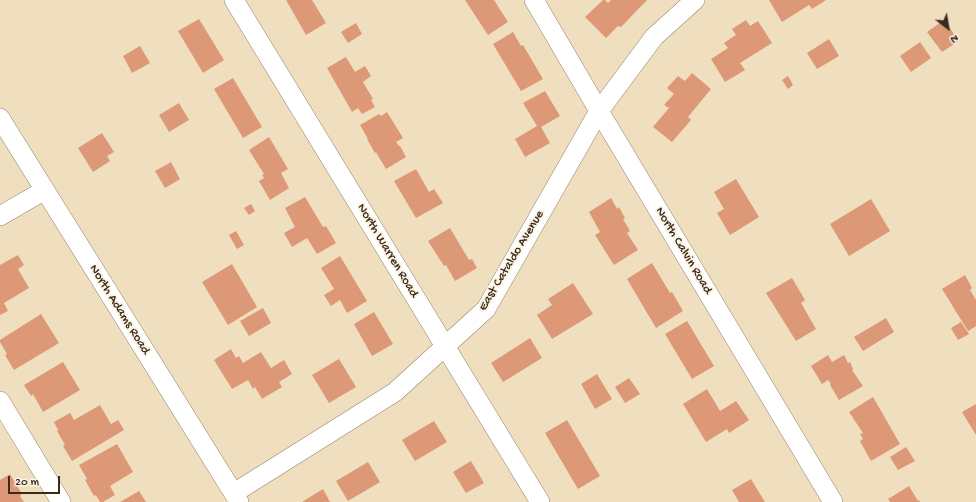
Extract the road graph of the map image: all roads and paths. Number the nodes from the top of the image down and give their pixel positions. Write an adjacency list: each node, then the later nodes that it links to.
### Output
1 (234, 0): 8 (street, North Warren Road)
2 (534, 0): 4 (street, North Calvin Road)
3 (695, 0): 4 (street, East Cataldo Avenue)
4 (599, 111): 8 (street, East Cataldo Avenue); 13 (street, North Calvin Road)
5 (0, 118): 6 (street, North Adams Road)
6 (45, 190): 7 (street); 10 (street, North Adams Road)
7 (0, 216)
8 (445, 346): 10 (street, East Cataldo Avenue); 12 (street, North Warren Road)
9 (0, 400): 11 (street)
10 (236, 498)
11 (60, 502)
12 (540, 502)
13 (833, 502)

